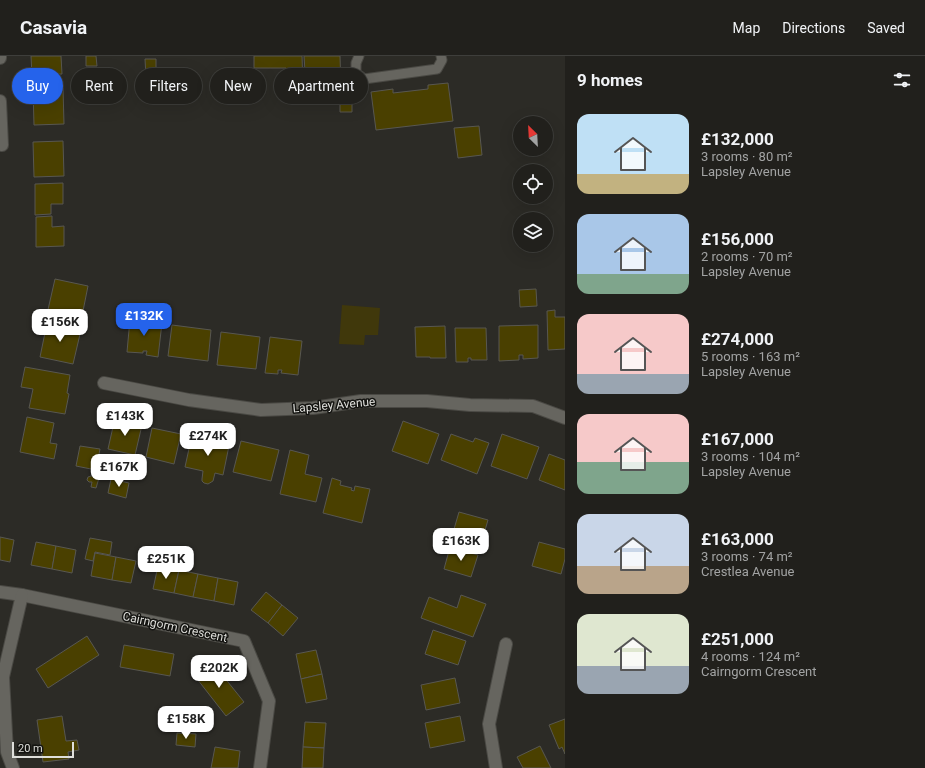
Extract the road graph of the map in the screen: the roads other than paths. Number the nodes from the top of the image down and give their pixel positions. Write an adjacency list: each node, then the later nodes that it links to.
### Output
1 (359, 56): 2 (lane)
2 (441, 56)
3 (0, 101): 4 (street)
4 (2, 145)
5 (104, 383): 6 (street, Lapsley Avenue)
6 (565, 418)
7 (0, 592): 8 (street, Cairngorm Crescent)
8 (22, 595): 10 (street); 11 (street, Cairngorm Crescent)
9 (506, 644): 12 (street)
10 (13, 768)
11 (260, 768)
12 (496, 768)

